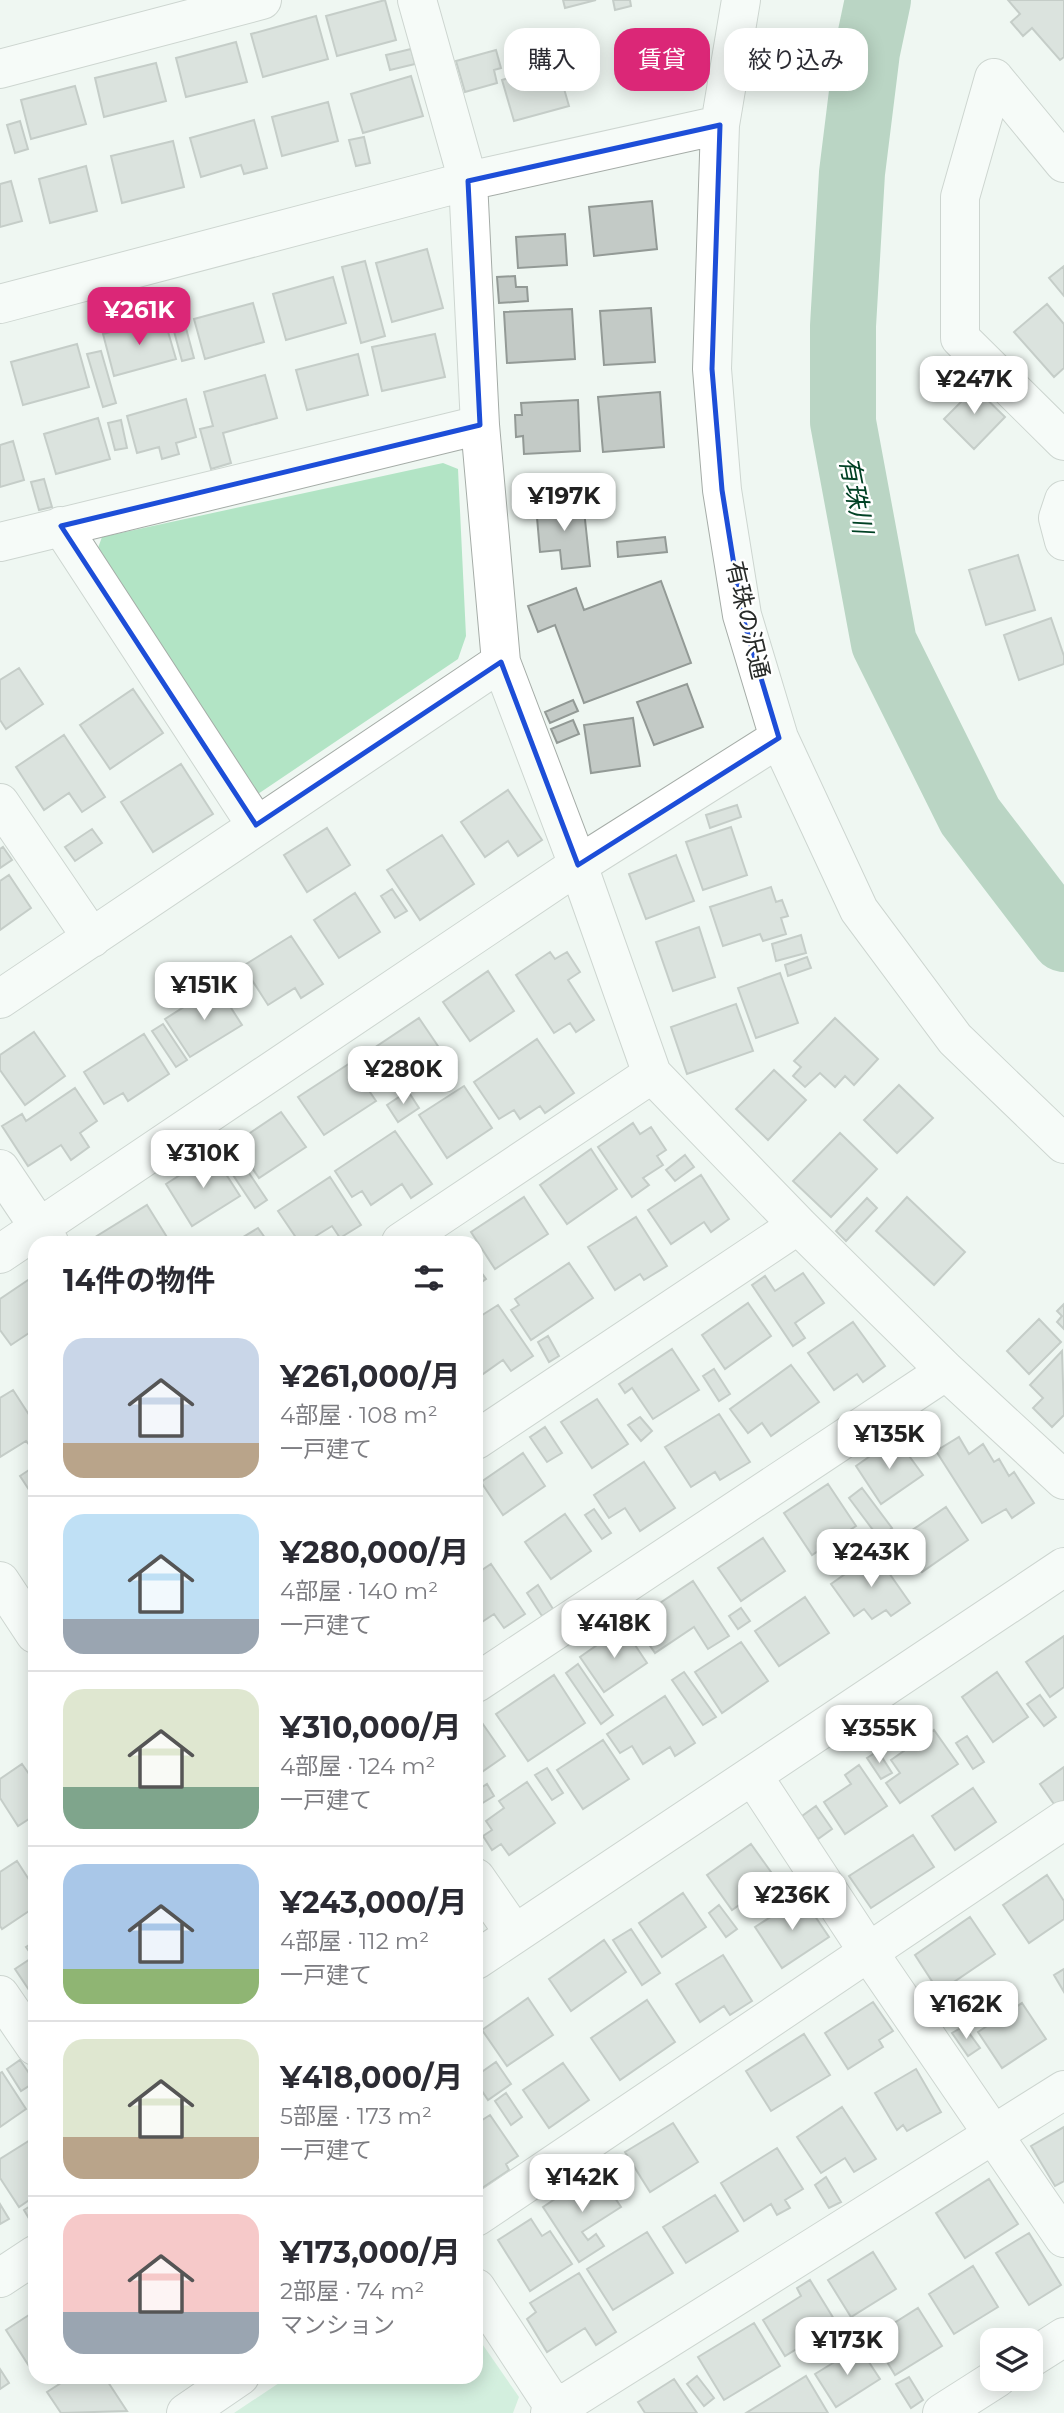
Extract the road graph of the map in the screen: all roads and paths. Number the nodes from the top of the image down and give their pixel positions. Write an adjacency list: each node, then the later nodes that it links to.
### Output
1 (262, 0): 4 (street)
2 (417, 0): 7 (street)
3 (741, 0): 5 (street, 有珠の沢通)
4 (0, 69)
5 (720, 125): 7 (street); 16 (street, 有珠の沢通)
6 (1064, 163): 10 (street)
7 (467, 181): 8 (street); 9 (street)
8 (0, 304)
9 (480, 425): 12 (street); 15 (street)
10 (1064, 442)
11 (1064, 500): 13 (street)
12 (61, 526): 14 (street); 18 (street)
13 (1064, 541)
14 (0, 542)
15 (501, 662): 18 (street); 19 (street)
16 (779, 738): 19 (street); 23 (street, 有珠の沢通)
17 (0, 803): 20 (street)
18 (256, 825): 20 (street)
19 (578, 865): 22 (street); 26 (street)
20 (92, 938): 21 (street)
21 (0, 999)
22 (652, 1074): 25 (street); 27 (street)
23 (1064, 1144)
24 (0, 1169): 26 (street)
25 (798, 1225): 30 (street); 31 (street)
26 (44, 1235)
27 (410, 1236)
28 (28, 1242): 29 (street)
29 (0, 1254)
30 (946, 1371): 32 (street); 36 (street)
31 (483, 1435)
32 (1064, 1480)
33 (1064, 1567): 37 (street)
34 (0, 1581): 35 (street)
35 (28, 1623)
36 (483, 1678)
37 (753, 1776): 40 (street); 41 (street)
38 (1064, 1820): 41 (street)
39 (483, 1888): 40 (street)
40 (514, 1933): 42 (street)
41 (869, 1954): 46 (street); 47 (street)
42 (483, 1955)
43 (0, 1995): 44 (street)
44 (28, 2036)
45 (1064, 2090): 46 (street)
46 (994, 2134): 48 (street); 56 (street)
47 (483, 2212)
48 (1064, 2238)
49 (28, 2260): 50 (street)
50 (0, 2278)
51 (483, 2299): 56 (street)
52 (1064, 2337): 53 (street)
53 (1043, 2350)
54 (228, 2384): 57 (street)
55 (980, 2389): 58 (street)
56 (555, 2412)
57 (186, 2413)
58 (942, 2413)

